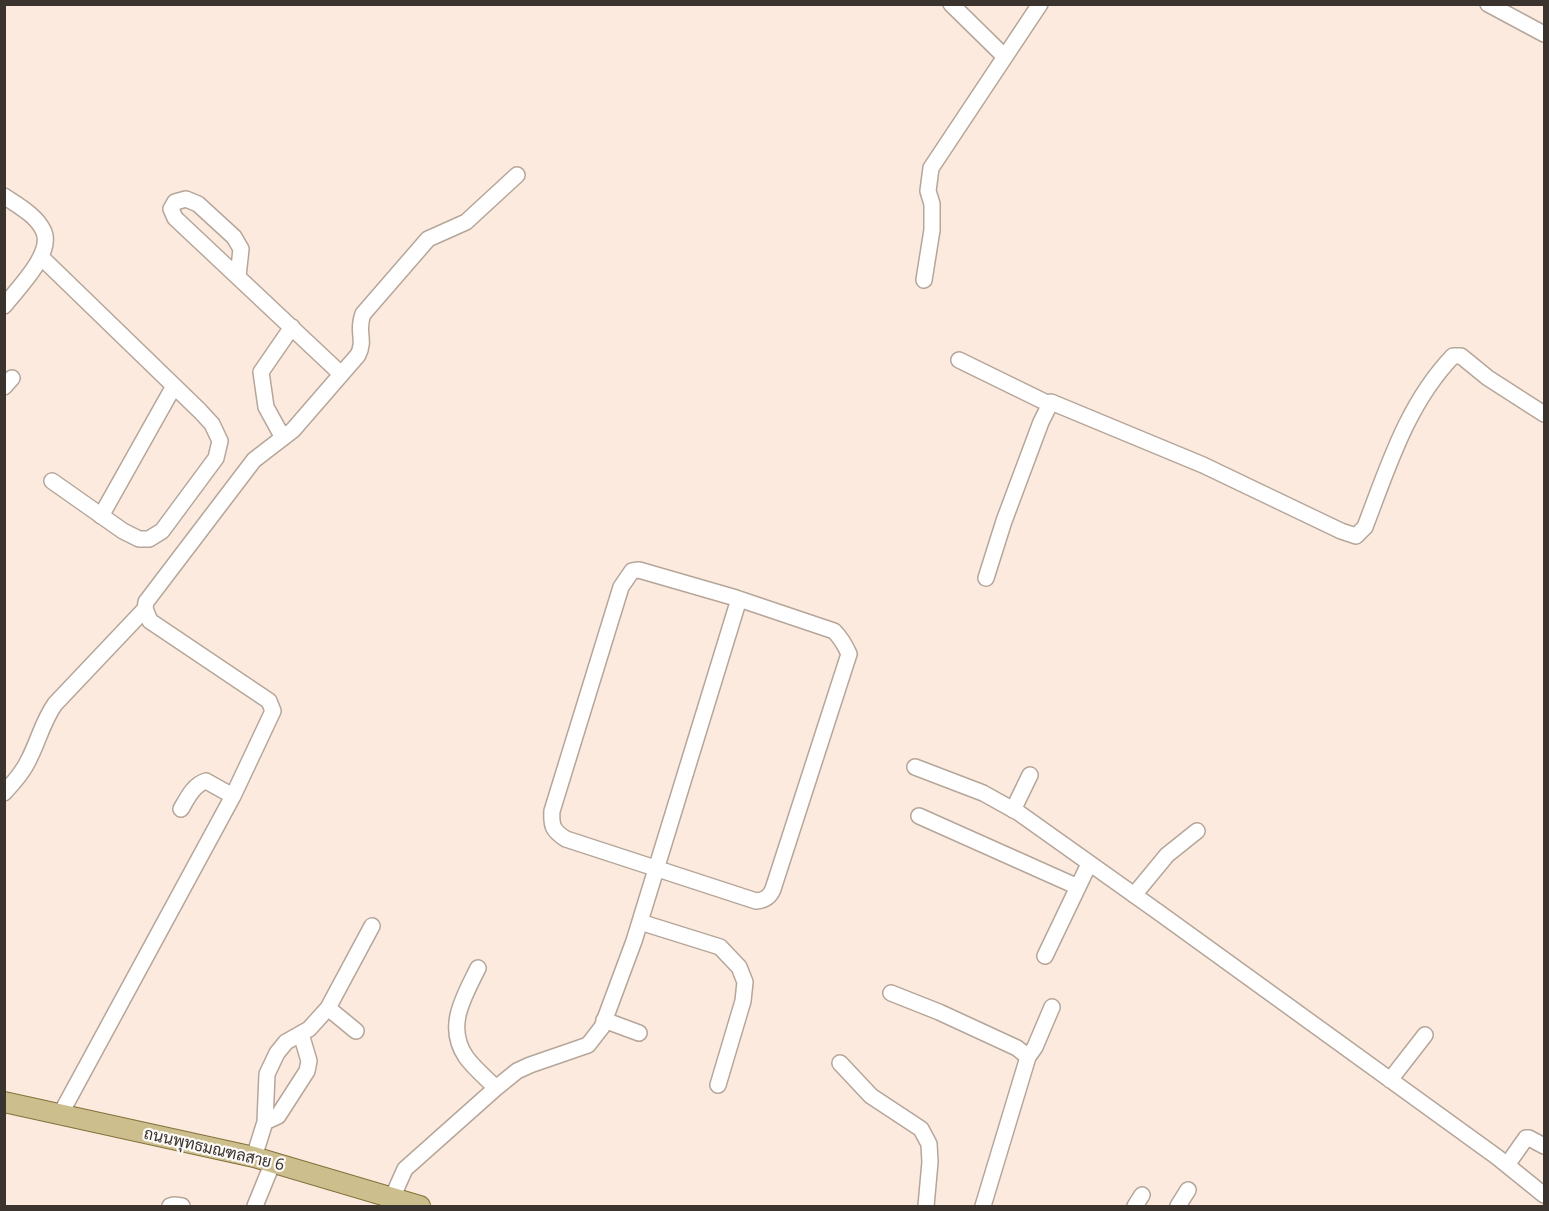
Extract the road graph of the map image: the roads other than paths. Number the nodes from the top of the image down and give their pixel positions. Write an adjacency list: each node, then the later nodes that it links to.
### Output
1 (951, 4): 5 (street)
2 (1040, 4): 5 (street)
3 (1488, 4): 4 (street)
4 (1545, 34)
5 (1005, 57): 10 (street)
6 (517, 175): 14 (street)
7 (4, 196): 8 (street)
8 (42, 257): 11 (street); 15 (street)
9 (237, 276): 9 (street); 12 (street)
10 (924, 280)
11 (4, 306)
12 (292, 327): 14 (street); 18 (street)
13 (959, 360): 16 (street)
14 (341, 375): 18 (street)
15 (174, 386): 20 (street); 20 (street)
16 (1048, 404): 17 (street); 21 (street)
17 (1545, 414)
18 (283, 438): 23 (street)
19 (52, 481): 20 (street)
20 (101, 516)
21 (986, 578)
22 (739, 599): 33 (street); 33 (street); 33 (street)
23 (145, 609): 26 (street); 27 (street)
24 (915, 767): 29 (street)
25 (1030, 775): 29 (street)
26 (4, 793)
27 (233, 796): 28 (street); 54 (street)
28 (181, 809)
29 (1013, 810): 32 (street)
30 (919, 816): 34 (street)
31 (1197, 831): 35 (street)
32 (1089, 864): 34 (street); 35 (street)
33 (656, 868): 36 (street)
34 (1078, 887): 38 (street)
35 (1134, 895): 50 (street)
36 (640, 922): 43 (street); 51 (street)
37 (372, 926): 42 (street)
38 (1045, 956)
39 (478, 968): 52 (street)
40 (891, 993): 48 (street)
41 (1052, 1007): 48 (street)
42 (328, 1008): 44 (street); 46 (street)
43 (604, 1020): 45 (street); 52 (street)
44 (356, 1031)
45 (639, 1033)
46 (301, 1034): 55 (street); 55 (street)
47 (1425, 1035): 50 (street)
48 (1028, 1057): 67 (street)
49 (840, 1063): 66 (street)
50 (1390, 1080): 58 (street)
51 (718, 1085)
52 (496, 1088): 61 (street)
53 (4, 1102): 54 (main road, ถนนพุทธมณฑลสาย 6)
54 (60, 1115): 57 (main road, ถนนพุทธมณฑลสาย 6)
55 (265, 1122): 57 (street)
56 (1545, 1146): 58 (street)
57 (263, 1160): 61 (main road, ถนนพุทธมณฑลสาย 6); 64 (street)
58 (1507, 1165): 60 (street)
59 (1188, 1190): 68 (street)
60 (1545, 1195)
61 (392, 1198): 65 (main road, ถนนพุทธมณฑลสาย 6)
62 (170, 1206): 63 (street)
63 (182, 1206)
64 (255, 1206)
65 (420, 1206)
66 (926, 1206)
67 (983, 1206)
68 (1178, 1206)

